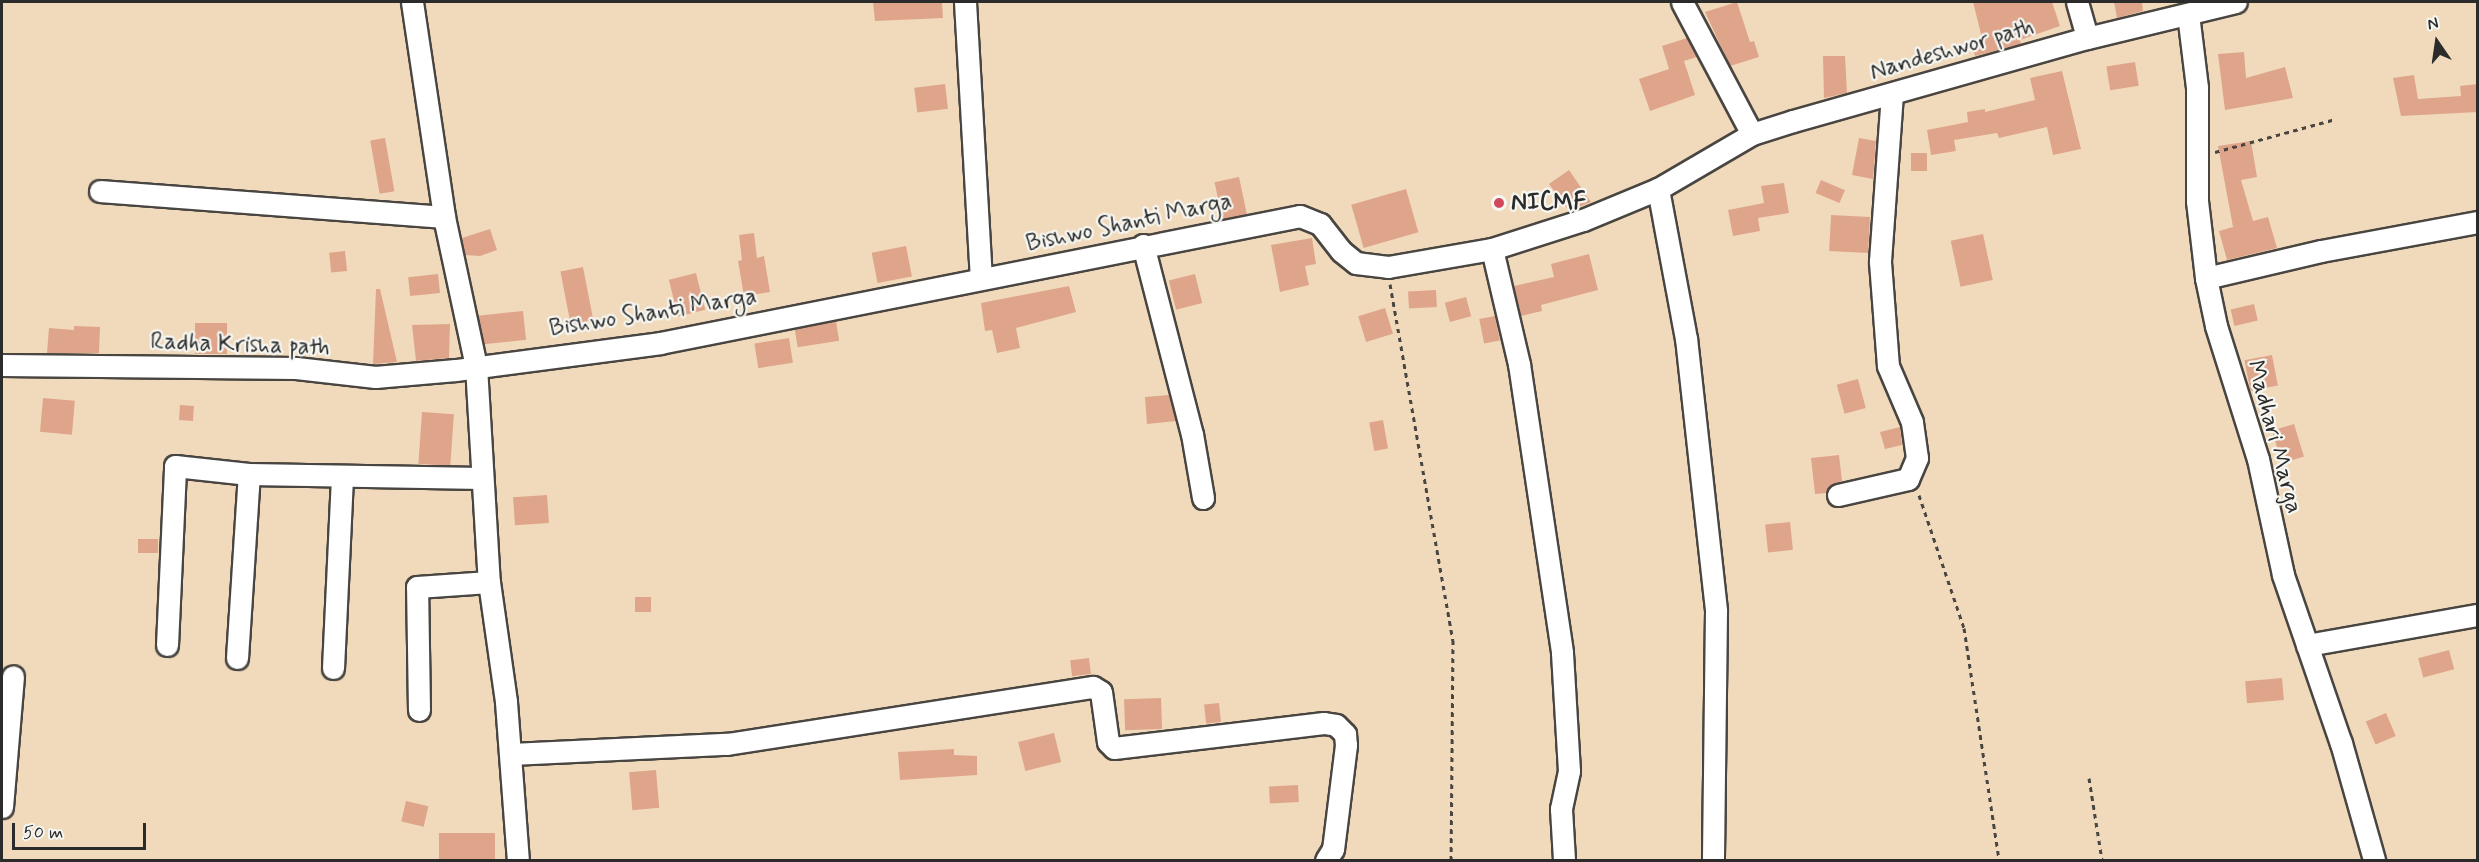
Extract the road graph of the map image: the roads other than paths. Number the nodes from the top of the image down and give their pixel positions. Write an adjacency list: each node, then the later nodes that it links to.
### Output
1 (412, 2): 12 (street)
2 (965, 2): 16 (street)
3 (1682, 2): 9 (street)
4 (2077, 2): 7 (street)
5 (2236, 2): 6 (street, Nandeshwor path)
6 (2188, 14): 7 (street, Nandeshwor path); 17 (street, Madhari Marga)
7 (2086, 38): 8 (street, Nandeshwor path)
8 (1892, 94): 9 (street, Nandeshwor path); 23 (street)
9 (1752, 135): 10 (street, Bishwo Shanti Marga)
10 (1658, 189): 15 (street, Bishwo Shanti Marga); 38 (street)
11 (100, 191): 12 (street)
12 (444, 218): 19 (street)
13 (2478, 222): 17 (street)
14 (1143, 245): 15 (street, Bishwo Shanti Marga); 16 (street, Bishwo Shanti Marga); 24 (street)
15 (1492, 249): 37 (street)
16 (981, 278): 19 (street, Bishwo Shanti Marga)
17 (2206, 278): 28 (street, Madhari Marga)
18 (2, 365): 19 (street, Radha Krisha path)
19 (476, 366): 22 (street)
20 (249, 474): 21 (street); 27 (street); 29 (street)
21 (342, 477): 22 (street); 30 (street)
22 (482, 478): 25 (street)
23 (1838, 495)
24 (1203, 498)
25 (489, 582): 32 (street); 33 (street)
26 (2478, 615): 28 (street)
27 (168, 645)
28 (2307, 645): 39 (street, Madhari Marga)
29 (237, 658)
30 (333, 668)
31 (13, 676): 34 (street)
32 (419, 710)
33 (511, 754): 35 (street); 36 (street)
34 (2, 807)
35 (518, 861)
36 (1326, 861)
37 (1564, 861)
38 (1713, 861)
39 (2374, 861)

